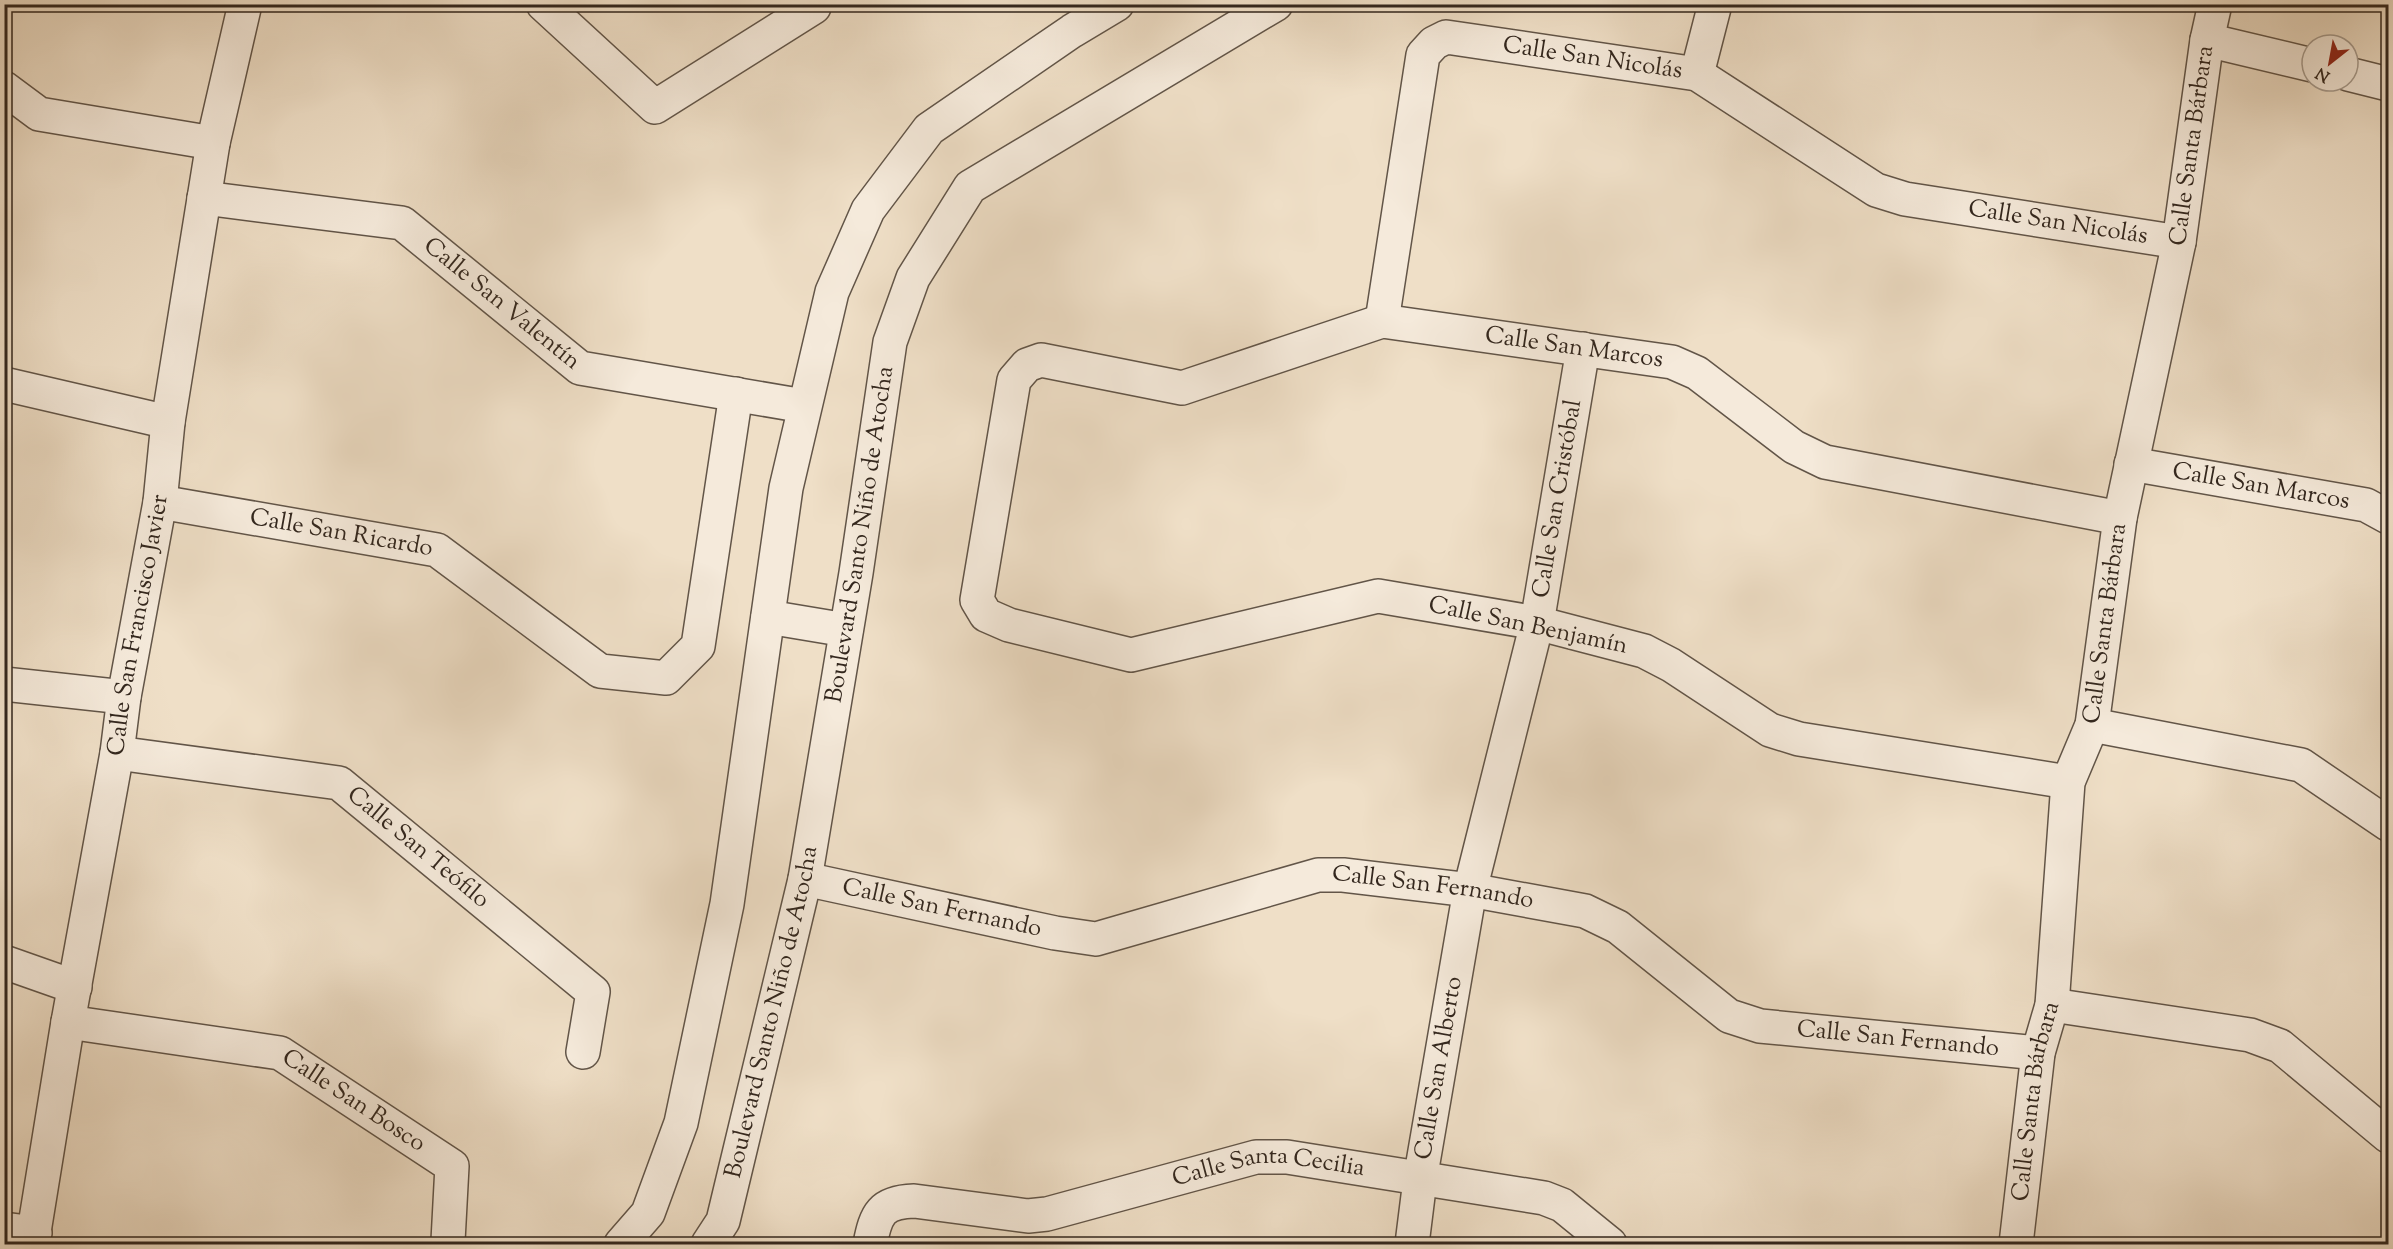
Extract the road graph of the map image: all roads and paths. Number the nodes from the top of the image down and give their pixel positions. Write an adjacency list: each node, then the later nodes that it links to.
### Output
1 (245, 4): 14 (street, Calle San Francisco Javier)
2 (543, 4): 7 (street)
3 (1117, 4): 22 (street)
4 (1276, 4): 30 (street, Boulevard Santo Niño de Atocha)
5 (1714, 4): 10 (street)
6 (2215, 4): 8 (street, Calle Santa Bárbara)
7 (813, 6)
8 (2207, 39): 9 (street); 16 (street, Calle Santa Bárbara)
9 (2300, 62)
10 (1697, 74): 16 (street, Calle San Nicolás); 17 (street, Calle San Nicolás)
11 (2360, 77): 12 (street)
12 (2388, 84)
13 (4, 88): 14 (street)
14 (213, 143): 15 (street, Calle San Francisco Javier)
15 (204, 198): 21 (street, Calle San Valentín); 23 (street, Calle San Francisco Javier)
16 (2179, 242): 24 (street, Calle Santa Bárbara)
17 (1382, 321): 18 (street, Calle San Marcos); 19 (street, Calle San Marcos)
18 (1583, 349): 27 (street, Calle San Marcos); 29 (street, Calle San Cristóbal)
19 (1014, 380): 29 (street, Calle San Benjamín)
20 (4, 384): 23 (street)
21 (736, 394): 22 (street, Calle San Valentín); 25 (street, Calle San Ricardo)
22 (804, 406): 28 (street)
23 (168, 422): 25 (street, Calle San Francisco Javier)
24 (2132, 464): 26 (street, Calle San Marcos); 27 (street, Calle Santa Bárbara)
25 (160, 502): 32 (street, Calle San Francisco Javier)
26 (2388, 517)
27 (2120, 518): 33 (street, Calle Santa Bárbara)
28 (768, 617): 30 (street); 49 (street)
29 (1537, 623): 35 (street, Calle San Benjamín); 38 (street, Calle San Cristóbal)
30 (846, 630): 37 (street, Boulevard Santo Niño de Atocha)
31 (4, 684): 32 (street)
32 (124, 697): 34 (street, Calle San Francisco Javier)
33 (2092, 725): 35 (street, Calle Santa Bárbara); 36 (street)
34 (117, 753): 40 (street, Calle San Francisco Javier); 43 (street, Calle San Teófilo)
35 (2068, 782): 41 (street, Calle Santa Bárbara)
36 (2388, 824)
37 (805, 879): 38 (street, Calle San Fernando); 50 (street, Boulevard Santo Niño de Atocha)
38 (1470, 890): 44 (street, Calle San Fernando); 46 (street, Calle San Alberto)
39 (4, 962): 40 (street)
40 (75, 987): 42 (street, Calle San Francisco Javier)
41 (2052, 1005): 44 (street, Calle Santa Bárbara); 45 (street)
42 (68, 1022): 47 (street, Calle San Francisco Javier); 48 (street, Calle San Bosco)
43 (583, 1052)
44 (2038, 1053): 54 (street, Calle Santa Bárbara)
45 (2388, 1136)
46 (1420, 1180): 51 (street, Calle Santa Cecilia); 52 (street, Calle San Alberto); 53 (street, Calle Santa Cecilia)
47 (24, 1235)
48 (448, 1241)
49 (621, 1245)
50 (708, 1245)
51 (870, 1245)
52 (1412, 1245)
53 (1610, 1245)
54 (2016, 1245)

